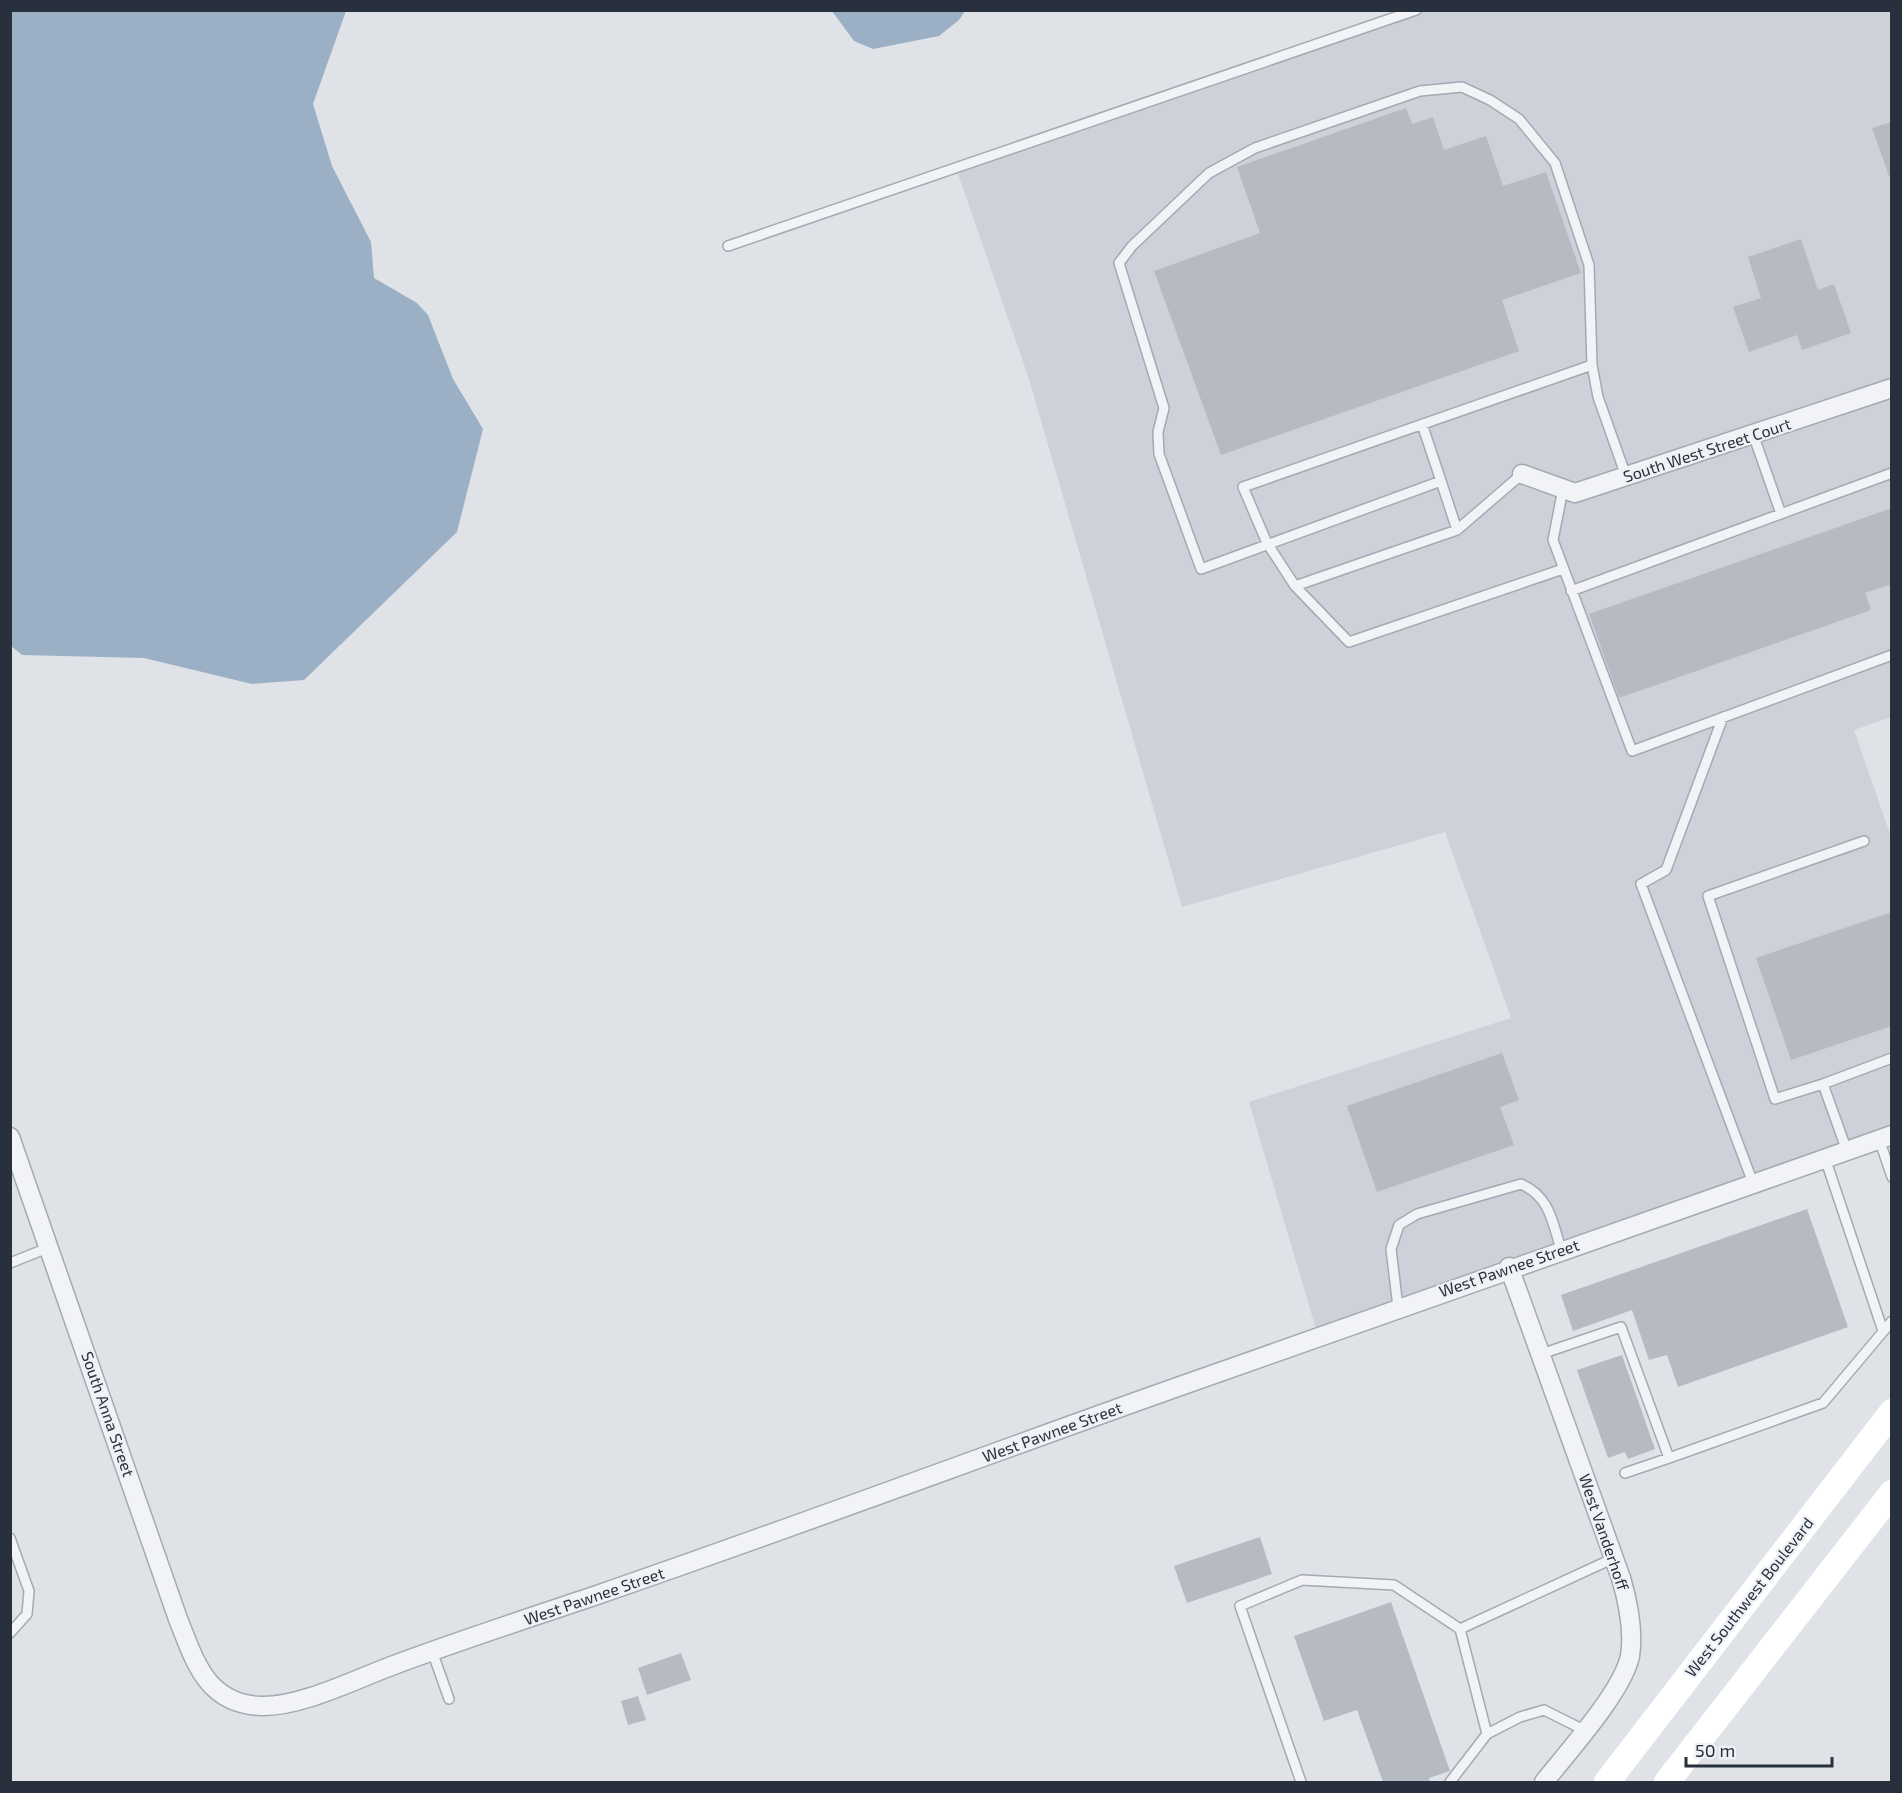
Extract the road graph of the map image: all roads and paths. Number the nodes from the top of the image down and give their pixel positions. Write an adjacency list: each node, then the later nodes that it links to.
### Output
1 (1416, 10): 2 (lane)
2 (728, 246)
3 (1592, 365): 5 (lane); 9 (lane); 14 (lane)
4 (1892, 388): 6 (street, South West Street Court)
5 (1422, 424): 10 (lane); 14 (lane)
6 (1753, 434): 9 (street, South West Street Court); 12 (lane)
7 (1892, 472): 12 (lane)
8 (1522, 474): 11 (street, South West Street Court); 13 (lane)
9 (1626, 476): 11 (street, South West Street Court)
10 (1441, 481): 13 (lane); 14 (lane)
11 (1563, 489): 15 (lane)
12 (1780, 514): 17 (lane)
13 (1457, 530): 16 (lane)
14 (1267, 543): 16 (lane)
15 (1563, 569): 16 (lane); 17 (lane)
16 (1295, 586)
17 (1571, 591): 19 (lane)
18 (1892, 655): 19 (lane)
19 (1723, 717): 28 (lane)
20 (1864, 841): 22 (lane)
21 (1892, 1058): 22 (lane)
22 (1823, 1084): 25 (lane)
23 (10, 1137): 29 (street, South Anna Street)
24 (1885, 1137): 25 (street, West Pawnee Street); 27 (lane)
25 (1847, 1151): 26 (street, West Pawnee Street)
26 (1825, 1158): 28 (street, West Pawnee Street); 35 (lane)
27 (1892, 1177)
28 (1753, 1183): 30 (street, West Pawnee Street)
29 (50, 1247): 31 (lane); 46 (street, South Anna Street)
30 (1561, 1249): 32 (street, West Pawnee Street); 33 (lane)
31 (10, 1263)
32 (1509, 1267): 33 (street, West Pawnee Street); 36 (street, West Vanderhoff)
33 (1398, 1307): 45 (street, West Pawnee Street)
34 (1892, 1321): 35 (lane)
35 (1883, 1331): 38 (lane)
36 (1541, 1354): 38 (lane); 42 (street, West Vanderhoff)
37 (1892, 1412): 53 (main road, West Southwest Boulevard)
38 (1669, 1458): 39 (lane)
39 (1625, 1473)
40 (1892, 1493): 54 (main road)
41 (10, 1538): 44 (lane)
42 (1614, 1558): 43 (lane); 48 (street, West Vanderhoff)
43 (1460, 1629): 49 (lane); 50 (lane)
44 (10, 1633)
45 (432, 1651): 46 (street, West Pawnee Street); 47 (lane)
46 (213, 1687)
47 (449, 1699)
48 (1584, 1730): 49 (lane); 52 (street, West Vanderhoff)
49 (1487, 1734): 51 (lane)
50 (1301, 1782)
51 (1450, 1782)
52 (1544, 1782)
53 (1607, 1782)
54 (1667, 1782)

